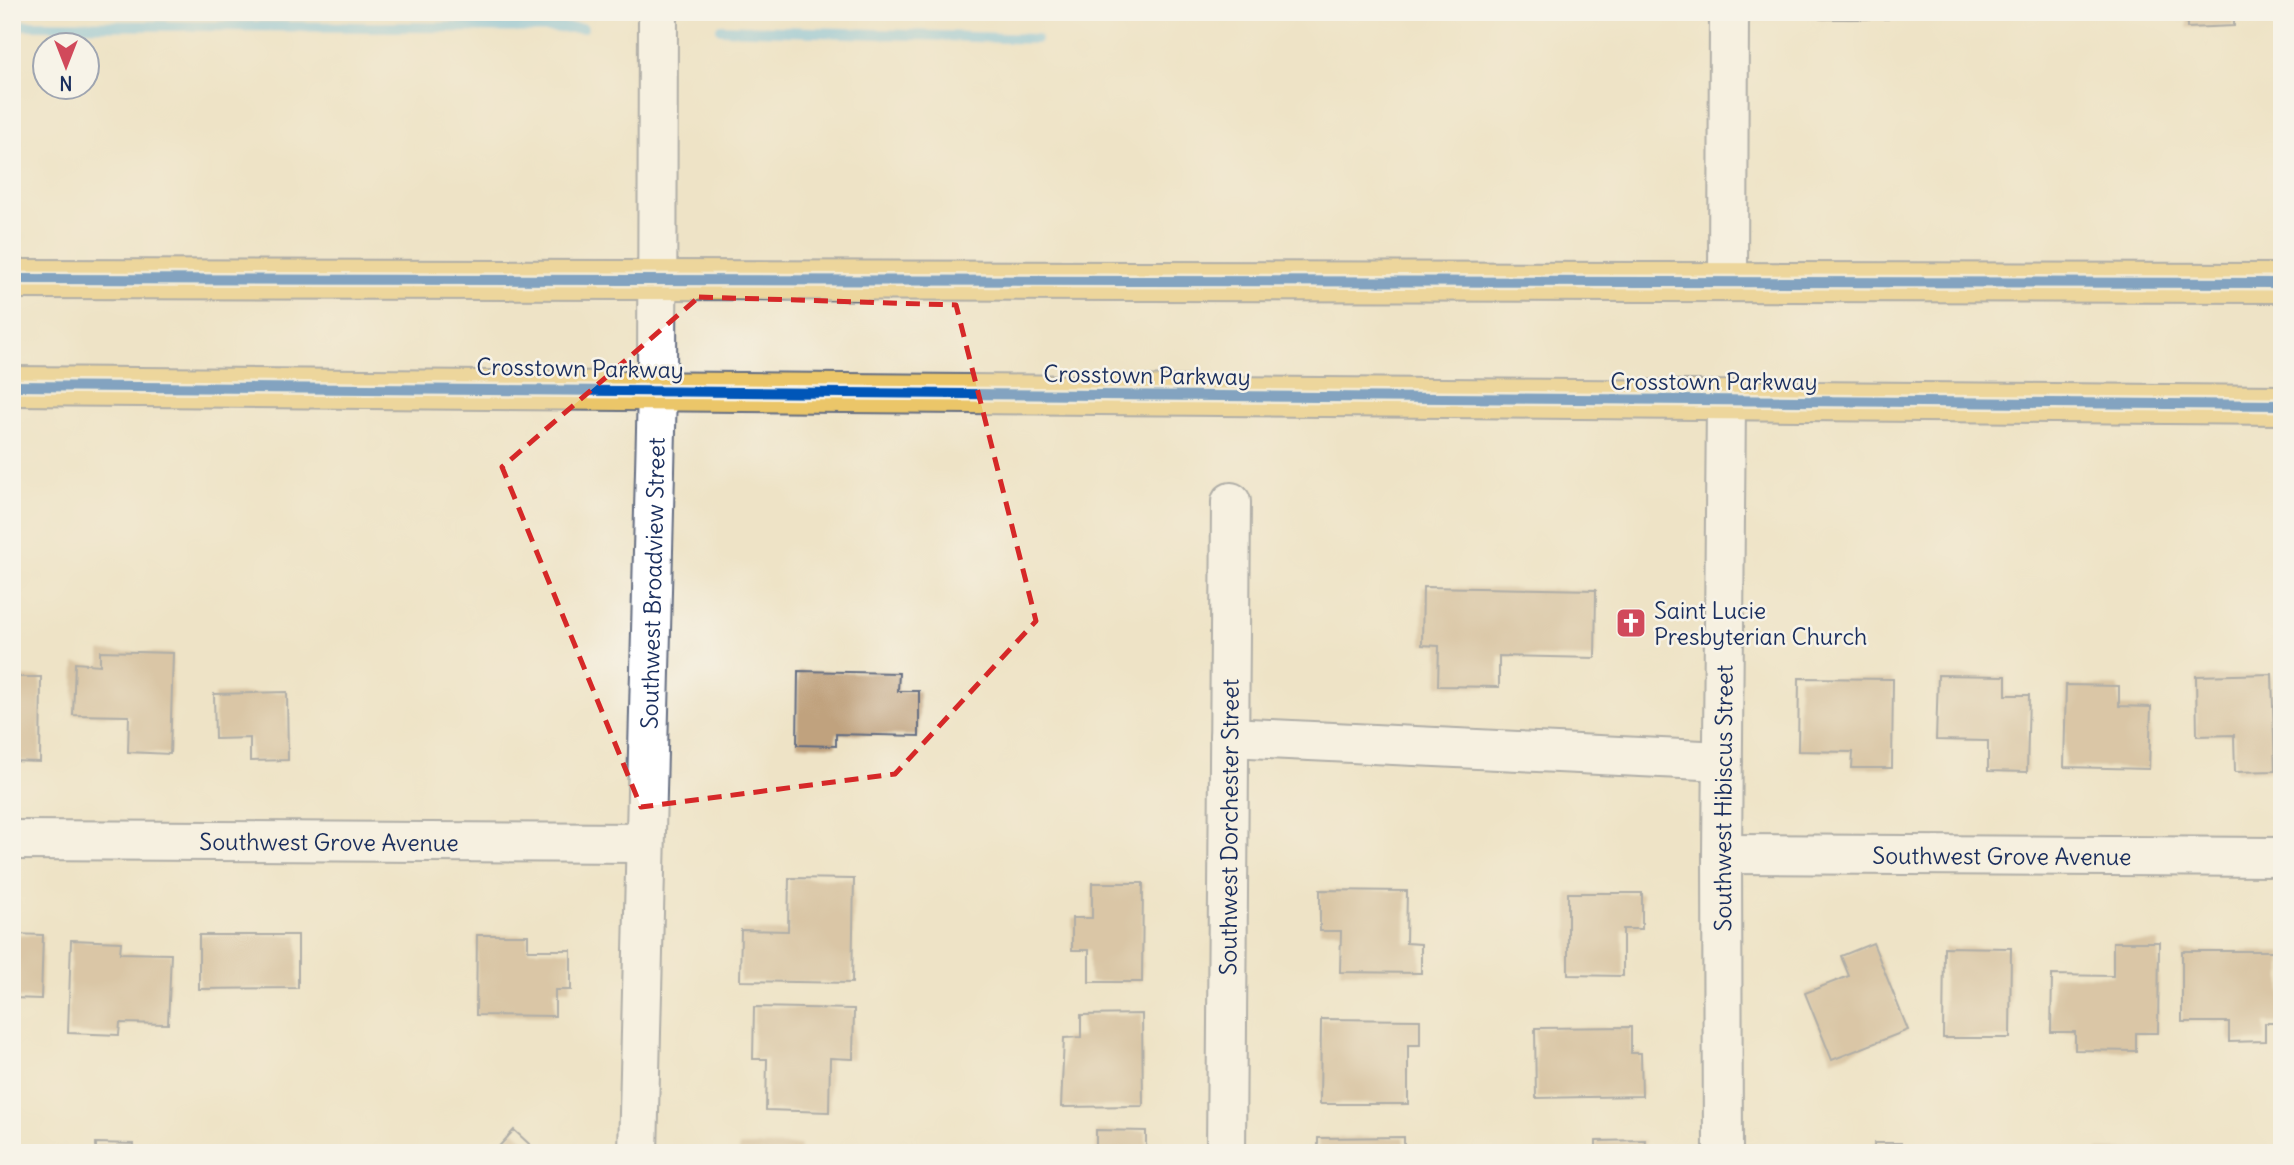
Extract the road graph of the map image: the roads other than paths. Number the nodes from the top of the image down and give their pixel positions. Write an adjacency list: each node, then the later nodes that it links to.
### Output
1 (658, 12): 5 (street, Southwest Broadview Street)
2 (1729, 12): 4 (street)
3 (12, 279): 5 (main road)
4 (1728, 280): 5 (main road); 6 (main road)
5 (658, 282): 8 (street, Southwest Broadview Street)
6 (2282, 284)
7 (12, 386): 8 (main road, Crosstown Parkway)
8 (657, 390): 9 (main road, Crosstown Parkway); 15 (street, Southwest Broadview Street)
9 (1726, 402): 10 (main road, Crosstown Parkway); 13 (street, Southwest Hibiscus Street)
10 (2282, 405)
11 (1231, 502): 12 (street, Southwest Dorchester Street)
12 (1229, 737): 13 (street); 19 (street, Southwest Dorchester Street)
13 (1723, 761): 16 (street, Southwest Hibiscus Street)
14 (12, 840): 15 (street, Southwest Grove Avenue)
15 (645, 843): 18 (street, Southwest Broadview Street)
16 (1722, 854): 17 (street, Southwest Grove Avenue); 20 (street, Southwest Hibiscus Street)
17 (2282, 856)
18 (638, 1153)
19 (1226, 1153)
20 (1723, 1153)

